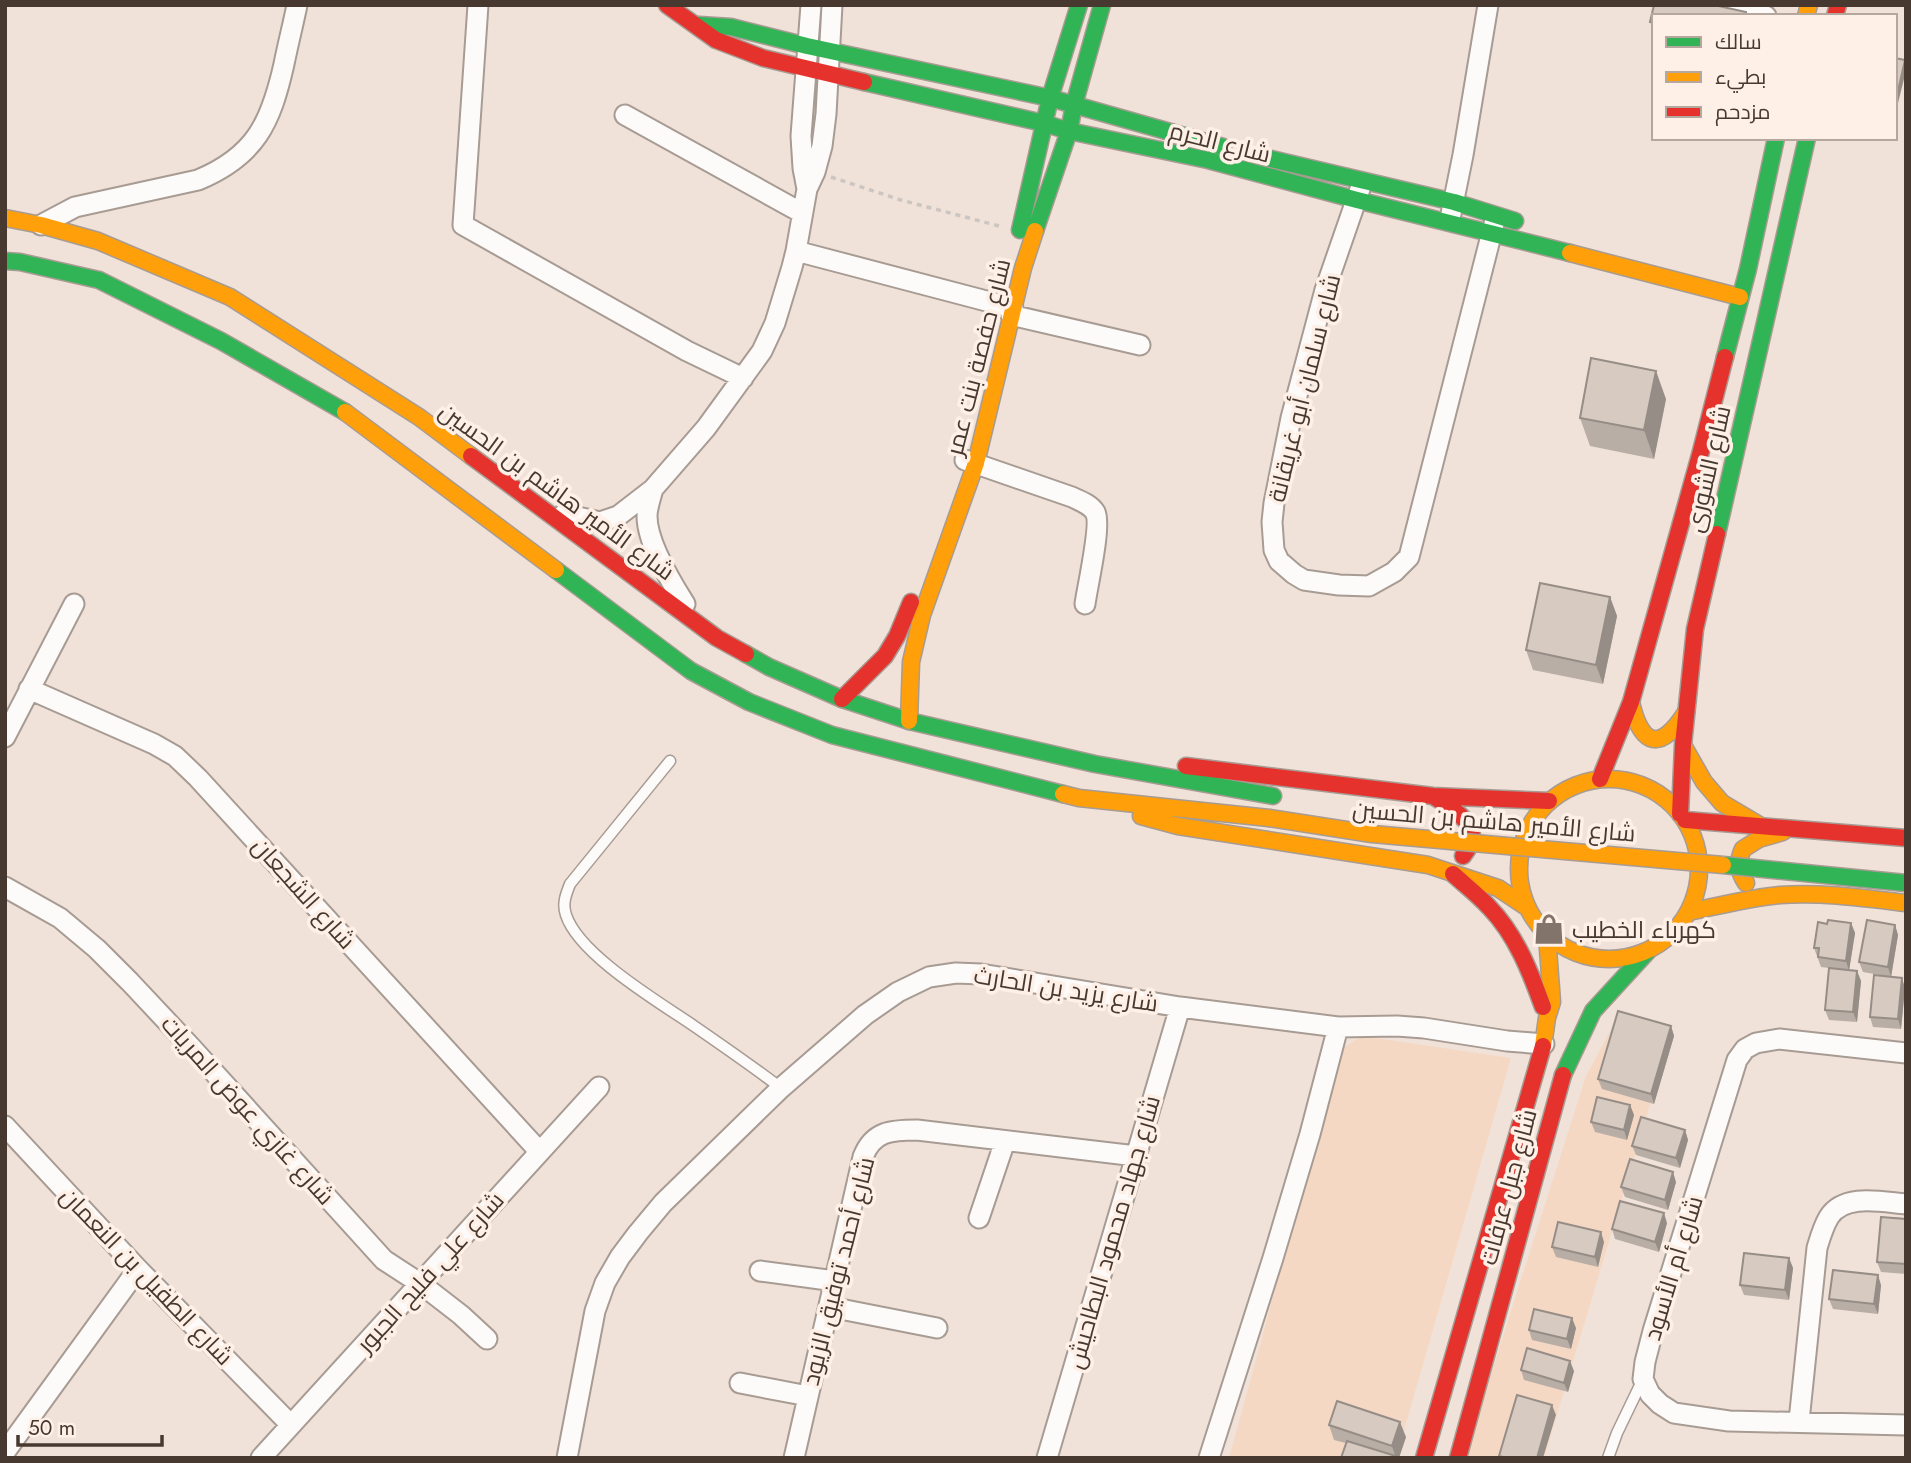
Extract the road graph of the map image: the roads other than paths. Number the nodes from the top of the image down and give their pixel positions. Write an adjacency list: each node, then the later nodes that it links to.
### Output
1 (297, 5): 31 (street)
2 (478, 5): 38 (street)
3 (667, 5): 11 (main road, شارع الحرم)
4 (811, 5): 12 (street)
5 (832, 5): 13 (street)
6 (1079, 5): 16 (main road, شارع حفصة بنت عمر)
7 (1102, 5): 17 (main road, شارع حفصة بنت عمر)
8 (1488, 5): 26 (street)
9 (1729, 5): 10 (street)
10 (1759, 14)
11 (693, 25): 12 (main road, شارع الحرم); 14 (main road, شارع الحرم)
12 (807, 46): 13 (main road, شارع الحرم); 14 (street)
13 (830, 51): 15 (street); 16 (main road, شارع الحرم)
14 (805, 69): 15 (main road, شارع الحرم); 24 (street)
15 (828, 74): 19 (main road, شارع الحرم); 24 (street)
16 (1049, 98): 17 (main road, شارع الحرم); 19 (main road, شارع حفصة بنت عمر)
17 (1074, 105): 20 (main road, شارع حفصة بنت عمر); 23 (main road, شارع الحرم)
18 (625, 115): 27 (street)
19 (1043, 123): 20 (main road, شارع الحرم); 36 (main road, شارع حفصة بنت عمر)
20 (1069, 131): 23 (main road, شارع الحرم); 36 (main road, شارع حفصة بنت عمر)
21 (1776, 140): 35 (main road, شارع الشورى)
22 (1807, 140): 48 (main road, شارع الشورى)
23 (1210, 152): 25 (main road, شارع الحرم); 25 (main road, شارع الحرم)
24 (811, 181): 27 (street)
25 (1359, 191): 26 (main road, شارع الحرم); 29 (main road, شارع الحرم); 30 (street, شارع سلمان أبو غريقانة)
26 (1454, 202): 29 (street); 30 (main road, شارع الحرم)
27 (802, 213): 33 (street)
28 (5, 218): 31 (main road, شارع الأمير هاشم بن الحسين)
29 (1449, 222): 30 (main road, شارع الحرم)
30 (1494, 224): 32 (main road, شارع الحرم); 35 (main road, شارع الحرم)
31 (41, 225): 41 (main road, شارع الأمير هاشم بن الحسين)
32 (1535, 226)
33 (796, 251): 36 (street); 38 (street)
34 (5, 261): 57 (main road, شارع الأمير هاشم بن الحسين)
35 (1738, 286): 47 (main road, شارع الشورى)
36 (1009, 309): 37 (street); 39 (main road, شارع حفصة بنت عمر)
37 (1140, 345)
38 (743, 378): 40 (street)
39 (970, 461): 43 (street); 46 (main road, شارع حفصة بنت عمر); 49 (main road, شارع حفصة بنت عمر)
40 (653, 489): 41 (street); 44 (street)
41 (540, 506): 44 (main road, شارع الأمير هاشم بن الحسين)
42 (74, 604): 45 (street)
43 (1085, 604)
44 (696, 622): 46 (main road, شارع الأمير هاشم بن الحسين)
45 (29, 689): 50 (street); 88 (street, شارع الشجعان)
46 (842, 699): 49 (main road, شارع الأمير هاشم بن الحسين)
47 (1631, 702): 48 (main road); 54 (main road, شارع الشورى)
48 (1686, 712): 51 (main road, شارع الشورى)
49 (909, 721): 53 (main road, شارع الأمير هاشم بن الحسين)
50 (5, 737)
51 (1683, 745): 59 (main road, شارع الشورى); 62 (main road)
52 (670, 761): 85 (lane)
53 (1095, 764): 55 (main road, شارع الأمير هاشم بن الحسين); 56 (main road, شارع الأمير هاشم بن الحسين)
54 (1600, 779): 58 (main road); 59 (main road)
55 (1433, 796): 58 (main road, شارع الأمير هاشم بن الحسين); 69 (main road)
56 (1280, 797)
57 (1079, 798): 69 (main road, شارع الأمير هاشم بن الحسين); 71 (main road, شارع الأمير هاشم بن الحسين, bridge)
58 (1549, 801): 75 (main road)
59 (1683, 817): 62 (main road); 76 (main road)
60 (1445, 820): 61 (main road, شارع الأمير هاشم بن الحسين)
61 (1486, 824)
62 (1759, 825): 65 (main road)
63 (1513, 826): 64 (main road, شارع الأمير هاشم بن الحسين)
64 (1540, 829)
65 (1794, 829): 66 (main road); 73 (main road)
66 (1906, 838)
67 (1676, 840): 68 (main road)
68 (1784, 850)
69 (1428, 864): 70 (main road, شارع الأمير هاشم بن الحسين)
70 (1453, 874): 75 (main road, شارع الأمير هاشم بن الحسين); 80 (main road)
71 (1906, 883)
72 (5, 887): 95 (street, شارع غازي عوض المريات)
73 (1763, 897): 74 (main road); 76 (main road)
74 (1906, 903)
75 (1525, 906): 77 (main road)
76 (1688, 912): 78 (main road)
77 (1547, 936): 78 (main road); 80 (main road, شارع جبل عرفات)
78 (1648, 951): 80 (main road, شارع جبل عرفات)
79 (1180, 1007): 81 (street, شارع يزيد بن الحارث); 85 (street, شارع يزيد بن الحارث); 89 (street, شارع جهاد محمود البطاحيش)
80 (1569, 1007): 82 (main road, شارع جبل عرفات); 113 (main road, شارع جبل عرفات)
81 (1338, 1027): 82 (street, شارع يزيد بن الحارث); 111 (street)
82 (1544, 1044): 112 (main road, شارع جبل عرفات)
83 (1906, 1053): 99 (street, شارع أم الأسود)
84 (599, 1087): 88 (street, شارع علي فليح الجبور)
85 (781, 1088): 108 (street, شارع يزيد بن الحارث)
86 (5, 1126): 92 (street, شارع الطفيل بن النعمان)
87 (1005, 1141): 89 (street, شارع أحمد توفيق الزيود); 91 (street); 94 (street, شارع أحمد توفيق الزيود)
88 (539, 1151): 95 (street, شارع علي فليح الجبور)
89 (1136, 1156): 110 (street, شارع جهاد محمود البطاحيش)
90 (1906, 1204): 102 (street)
91 (979, 1218)
92 (138, 1269): 103 (street); 104 (street, شارع الطفيل بن النعمان)
93 (760, 1271): 94 (street)
94 (835, 1281): 96 (street, شارع أحمد توفيق الزيود)
95 (421, 1284): 98 (street, شارع غازي عوض المريات); 104 (street, شارع علي فليح الجبور)
96 (830, 1307): 97 (street); 101 (street, شارع أحمد توفيق الزيود)
97 (937, 1328)
98 (487, 1339)
99 (1643, 1379): 102 (street); 114 (lane)
100 (740, 1383): 101 (street)
101 (808, 1396): 109 (street, شارع أحمد توفيق الزيود)
102 (1798, 1421): 105 (street)
103 (14, 1423): 106 (street)
104 (290, 1424): 107 (street, شارع علي فليح الجبور)
105 (1906, 1425)
106 (5, 1452)
107 (261, 1458)
108 (567, 1458)
109 (794, 1458)
110 (1047, 1458)
111 (1209, 1458)
112 (1424, 1458)
113 (1458, 1458)
114 (1608, 1458)

